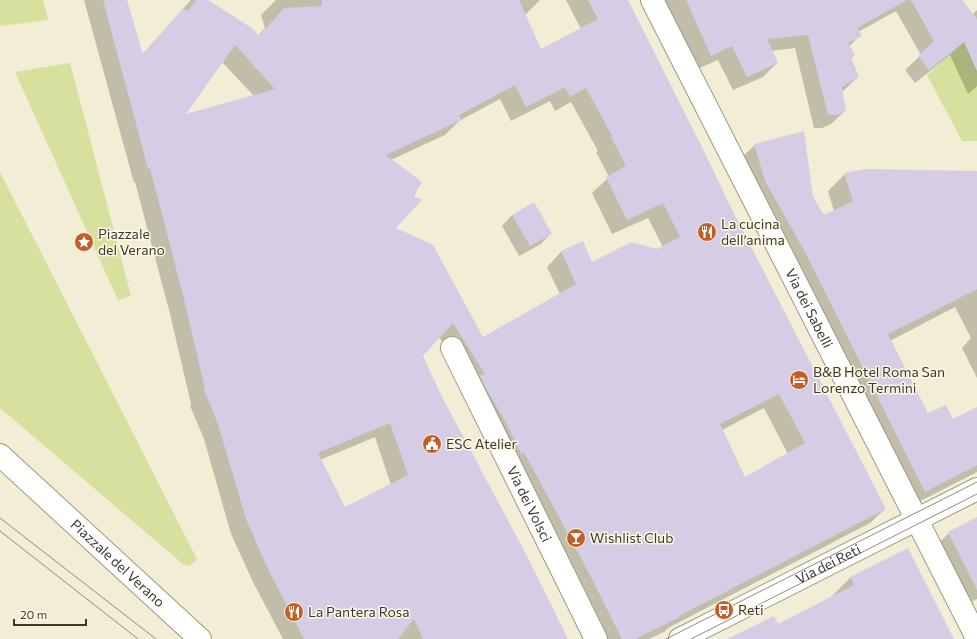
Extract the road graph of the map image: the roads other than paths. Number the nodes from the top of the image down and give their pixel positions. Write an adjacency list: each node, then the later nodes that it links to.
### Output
1 (652, 0): 5 (street, Via dei Sabelli)
2 (452, 348): 8 (street, Via dei Volsci)
3 (0, 455): 7 (street, Piazzale del Verano)
4 (977, 489): 5 (street, Via dei Reti)
5 (917, 520): 6 (street, Via dei Sabelli); 9 (street, Via dei Reti)
6 (977, 638)
7 (200, 639)
8 (596, 639)
9 (680, 639)

